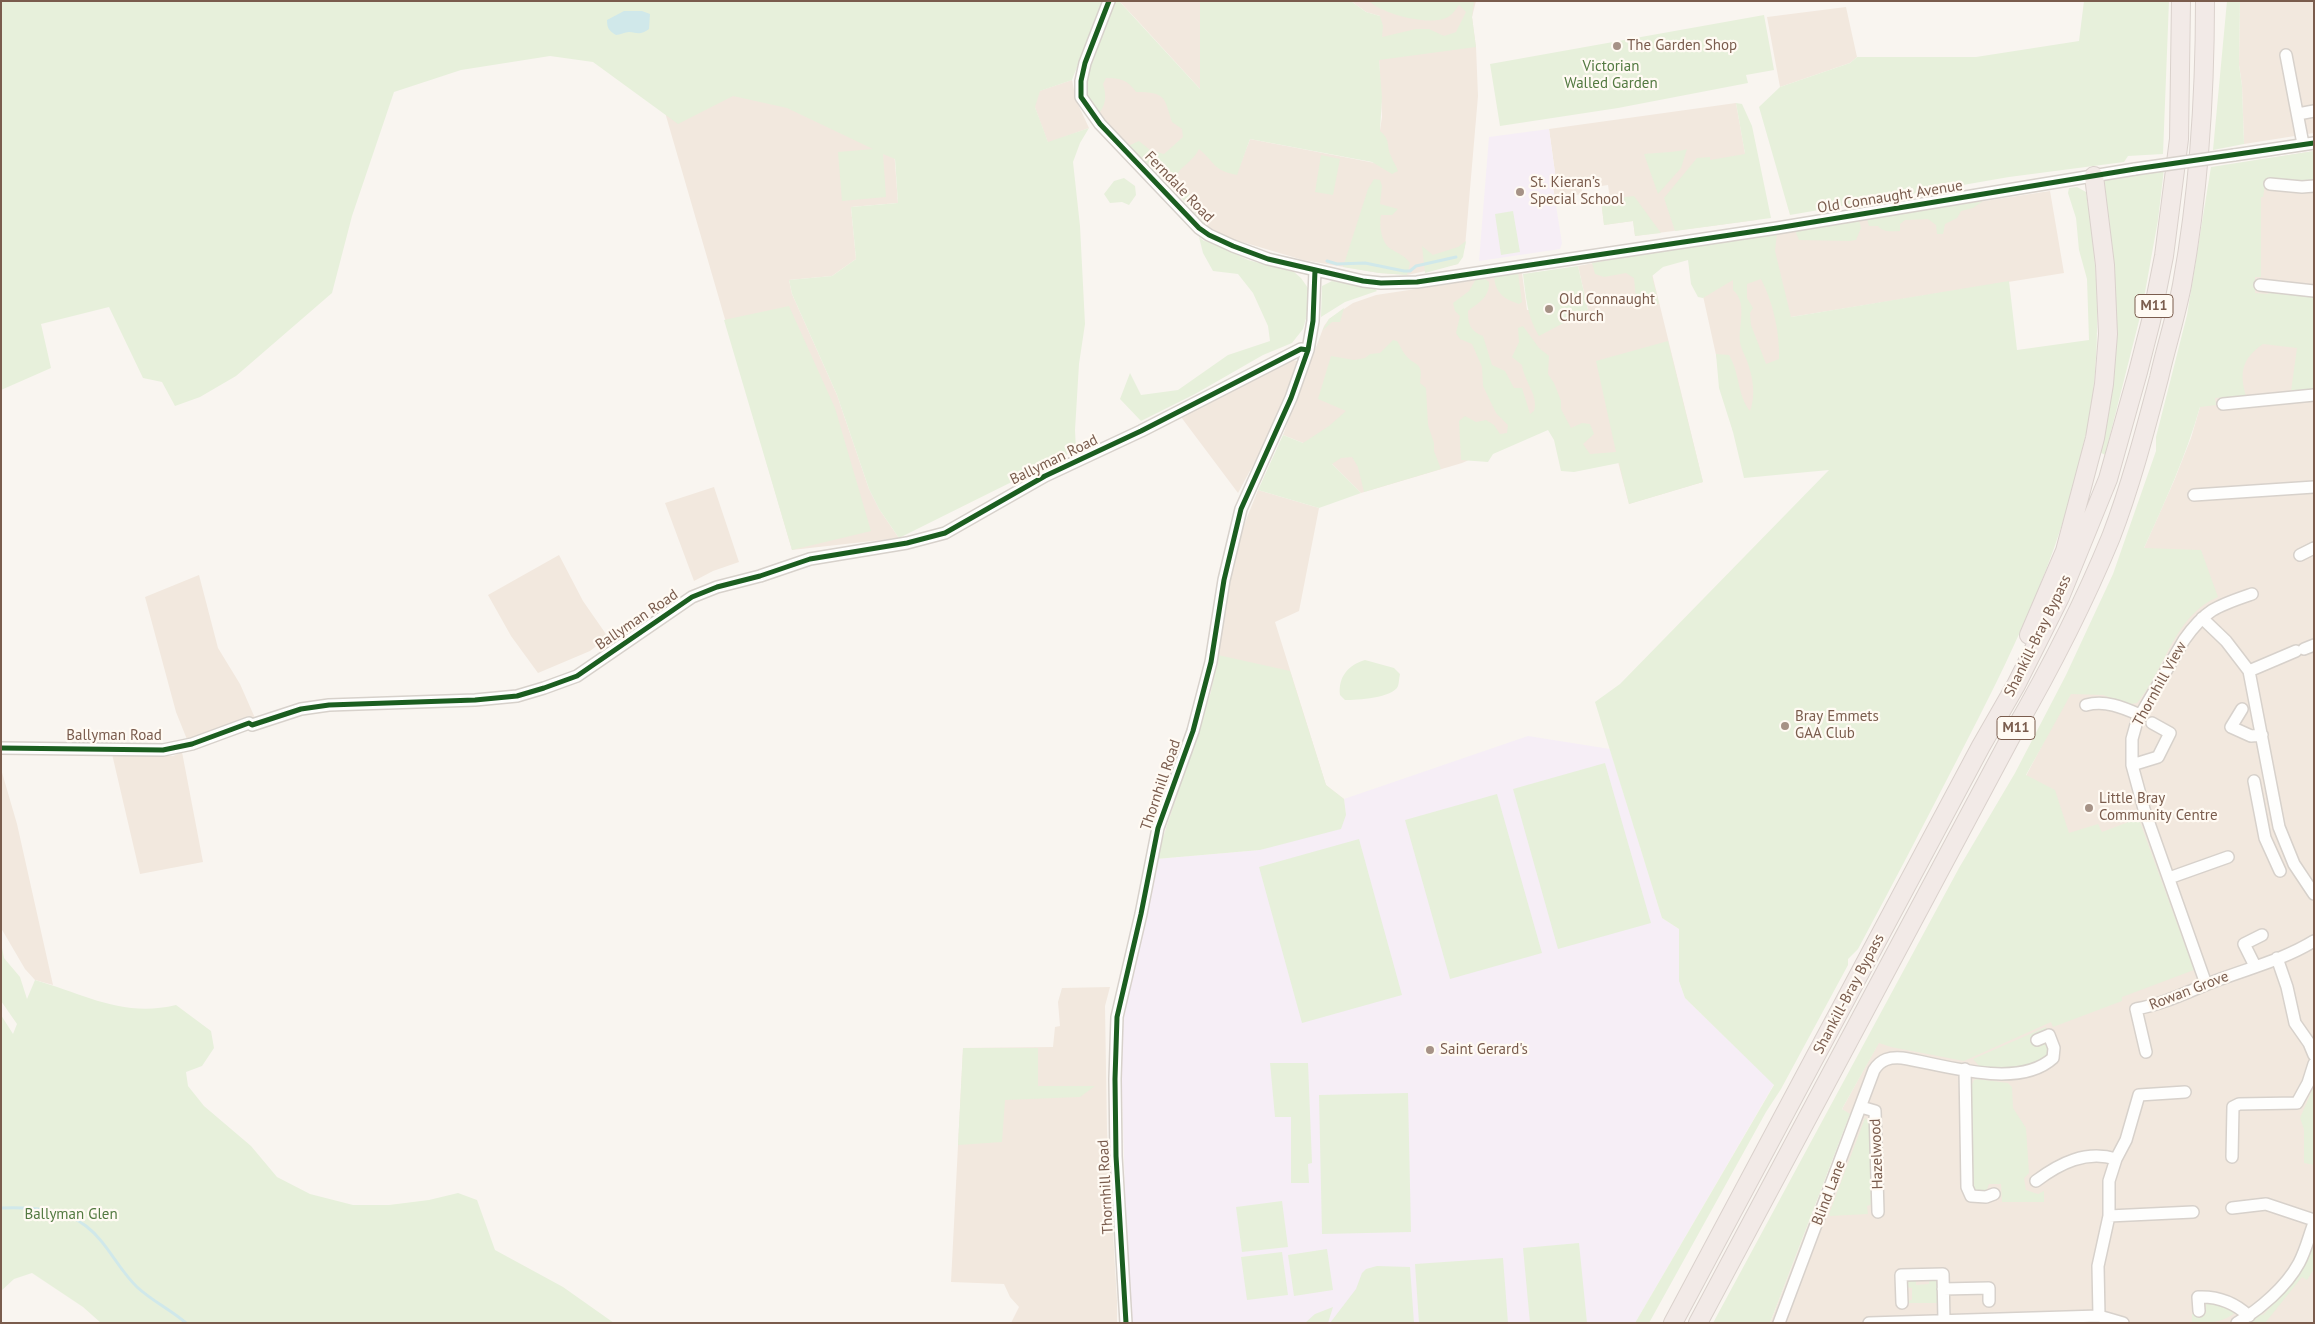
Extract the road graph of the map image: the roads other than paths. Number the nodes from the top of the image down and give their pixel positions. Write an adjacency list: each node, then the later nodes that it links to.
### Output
1 (1109, 1): 13 (street, Ferndale Road)
2 (2180, 1): 33 (highway, Shankill-Bray Bypass / M11)
3 (2206, 1): 6 (highway, Shankill-Bray Bypass / M11)
4 (2216, 1): 6 (highway)
5 (2286, 55): 8 (street)
6 (2205, 87): 76 (highway, Shankill-Bray Bypass / M11)
7 (2314, 111): 8 (street)
8 (2298, 114): 9 (street)
9 (2308, 144): 10 (street, Old Connaught Avenue, bridge)
10 (2094, 176): 14 (street, Old Connaught Avenue); 33 (highway)
11 (2270, 184): 12 (street)
12 (2314, 186)
13 (1315, 270): 14 (street, Ferndale Road); 17 (street, Thornhill Road)
14 (1469, 274)
15 (2260, 285): 16 (street)
16 (2314, 291)
17 (1308, 350): 34 (street, Ballyman Road); 74 (street, Thornhill Road)
18 (2314, 395): 19 (street)
19 (2223, 404)
20 (2314, 487): 21 (street)
21 (2194, 495)
22 (2314, 548): 23 (street)
23 (2300, 554)
24 (2252, 594): 25 (street, Thornhill View)
25 (2202, 618): 27 (street); 30 (street, Thornhill View)
26 (2304, 649): 27 (street)
27 (2250, 671): 32 (street)
28 (2086, 705): 30 (street)
29 (2242, 709): 32 (street)
30 (2140, 715): 35 (street, Thornhill View)
31 (2152, 723): 35 (street, Thornhill View)
32 (2262, 735): 37 (street)
33 (1980, 746): 75 (highway, Shankill-Bray Bypass / M11)
34 (1, 748)
35 (2132, 765): 41 (street)
36 (2254, 782): 38 (street)
37 (2274, 804): 38 (street); 42 (street)
38 (2259, 808): 40 (street)
39 (2228, 857): 41 (street)
40 (2280, 871)
41 (2169, 878): 47 (street)
42 (2314, 894)
43 (2262, 935): 46 (street)
44 (2314, 941): 45 (street, Rowan Grove)
45 (2277, 958): 46 (street, Rowan Grove); 49 (street)
46 (2255, 966): 47 (street, Rowan Grove)
47 (2206, 984): 50 (street, Rowan Grove)
48 (2037, 1040): 53 (street)
49 (2311, 1042): 51 (street)
50 (2146, 1052)
51 (2314, 1055)
52 (2314, 1064): 56 (street)
53 (1965, 1069): 55 (street, Blind Lane); 59 (street)
54 (2185, 1092): 57 (street)
55 (1861, 1107): 61 (street, Hazelwood); 77 (street, Blind Lane)
56 (2232, 1157)
57 (2116, 1159): 58 (street); 63 (street)
58 (2036, 1182)
59 (1994, 1194)
60 (2232, 1208): 64 (street)
61 (1878, 1212)
62 (2193, 1212): 63 (street)
63 (2109, 1216): 69 (street)
64 (2314, 1221): 70 (street)
65 (1943, 1289): 66 (street); 67 (street); 71 (street)
66 (1990, 1301)
67 (1902, 1303)
68 (2199, 1311): 70 (street)
69 (2099, 1316): 72 (street); 79 (street)
70 (2249, 1316): 80 (street)
71 (1944, 1320): 73 (street); 78 (street)
72 (2051, 1320): 73 (street)
73 (1986, 1321)
74 (1126, 1323)
75 (1673, 1323)
76 (1698, 1323)
77 (1779, 1323)
78 (1869, 1323)
79 (2123, 1323)
80 (2237, 1323)

